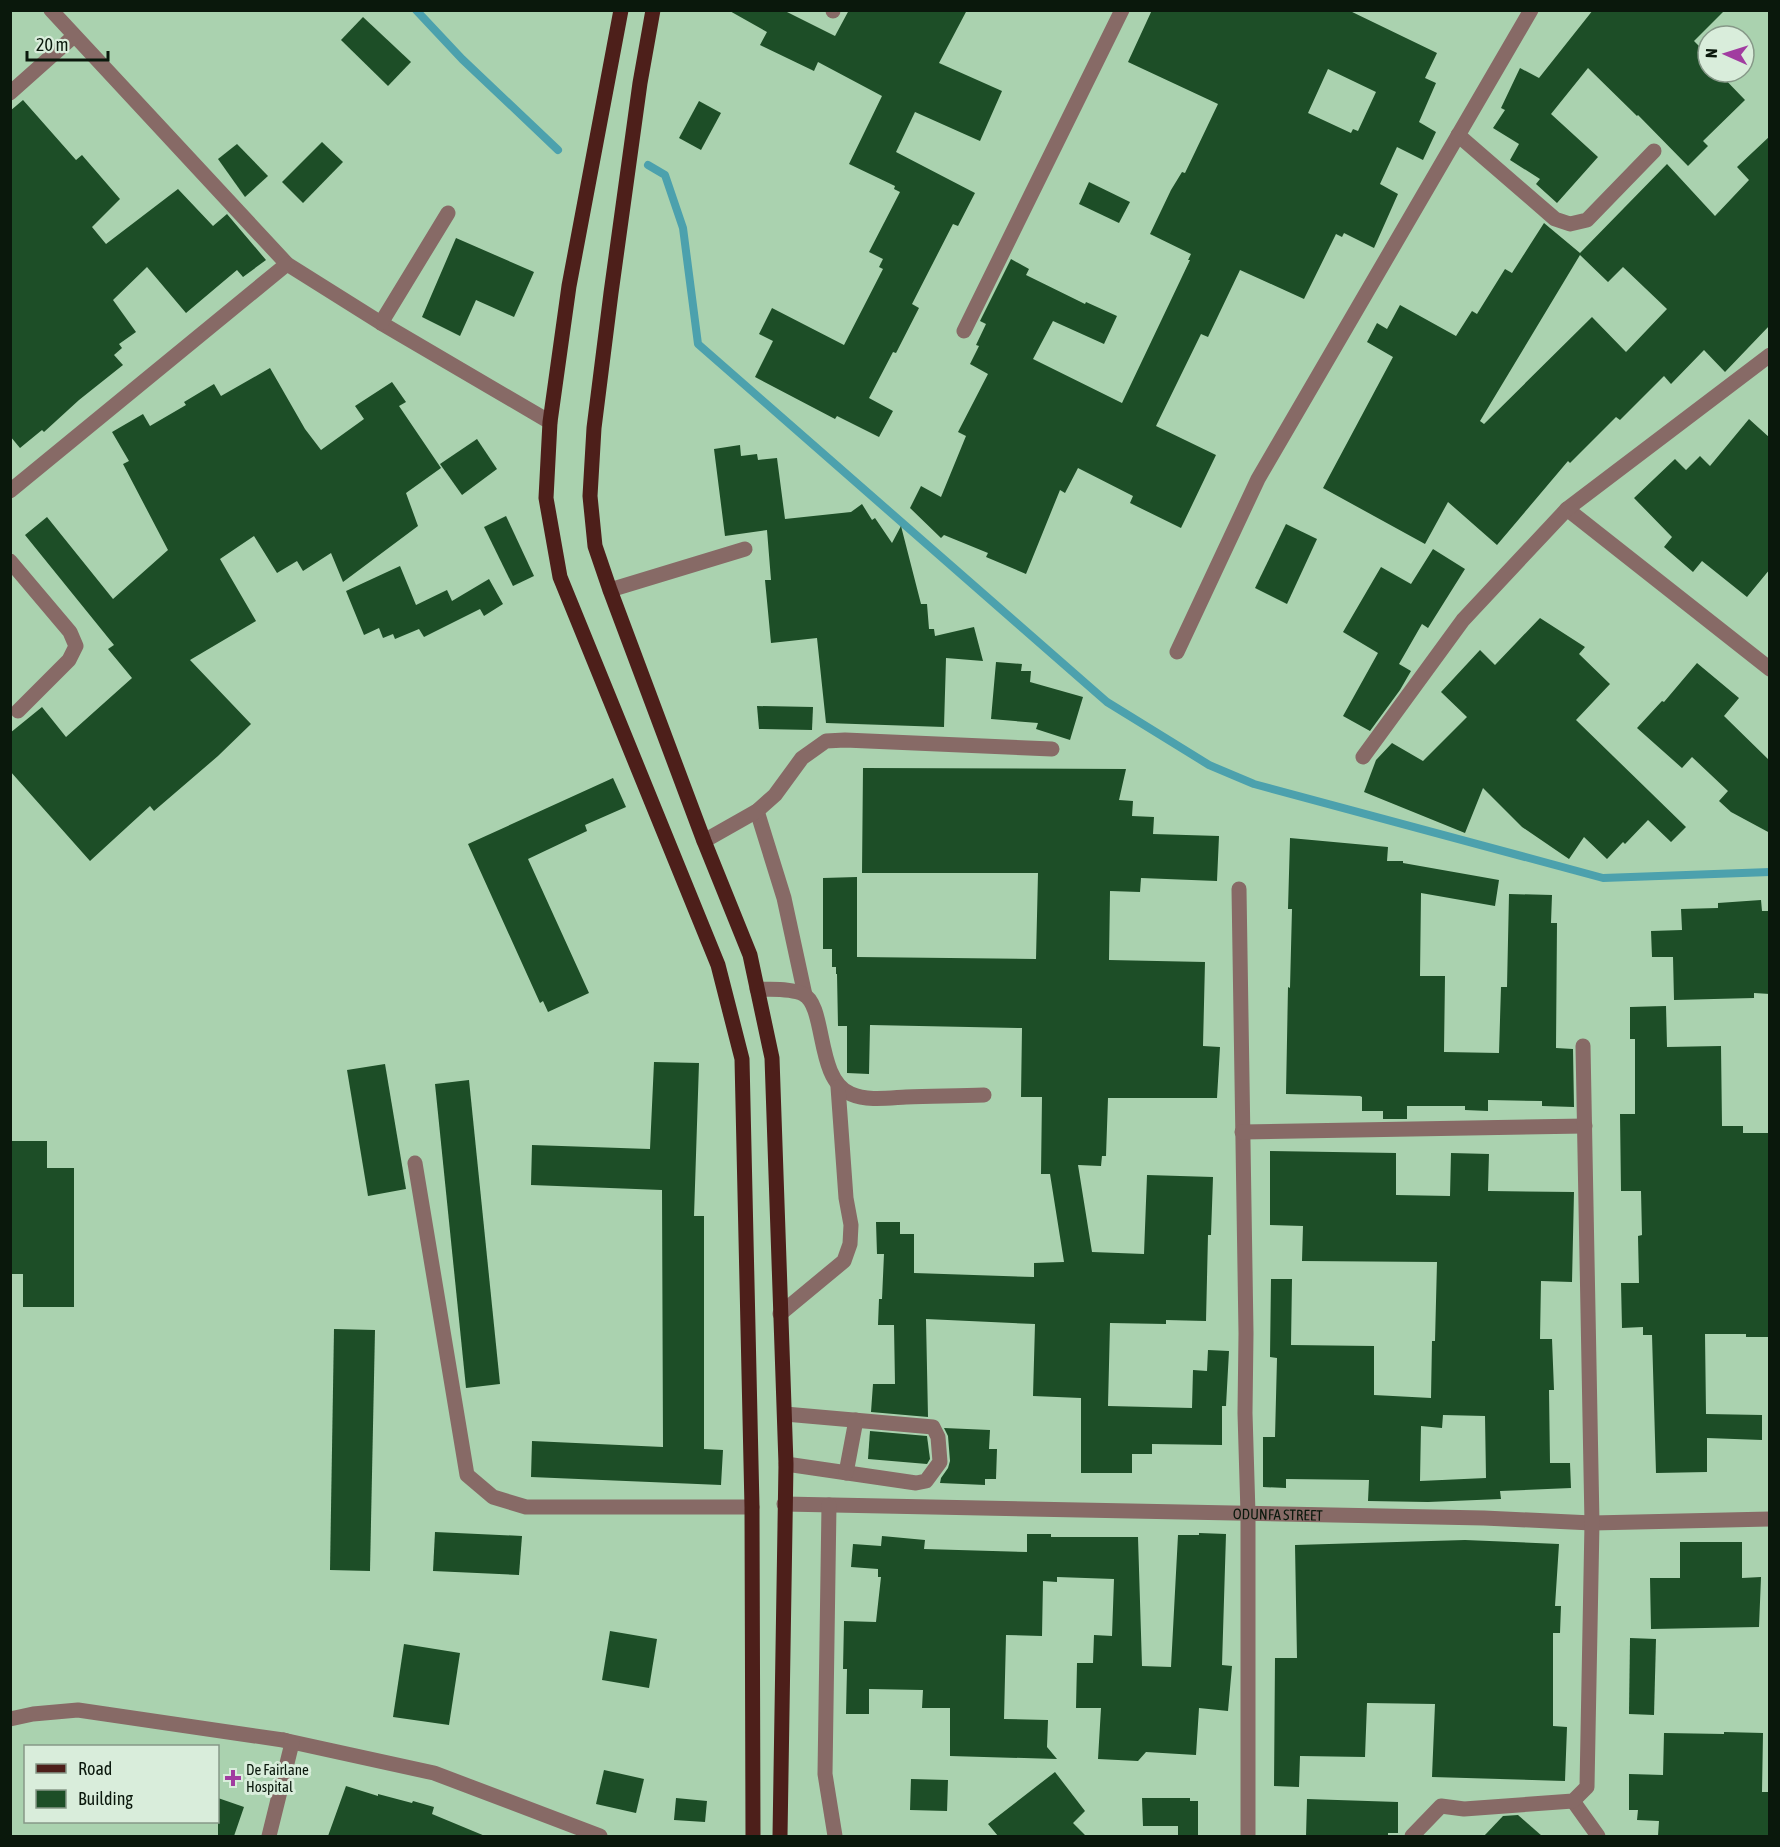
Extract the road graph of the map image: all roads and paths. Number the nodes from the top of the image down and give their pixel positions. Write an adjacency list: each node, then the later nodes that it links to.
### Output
1 (51, 10): 6 (street)
2 (621, 10): 15 (main road)
3 (653, 10): 20 (main road)
4 (1122, 10): 13 (street)
5 (1531, 10): 8 (street)
6 (74, 36): 7 (street); 11 (street)
7 (10, 93)
8 (1458, 135): 9 (street); 21 (street)
9 (1654, 151)
10 (448, 213): 12 (street)
11 (287, 264): 12 (street); 16 (street)
12 (381, 323): 15 (street)
13 (964, 331)
14 (1770, 355): 17 (street)
15 (550, 422): 44 (main road)
16 (10, 491)
17 (1567, 509): 22 (street); 25 (street)
18 (745, 549): 20 (street)
19 (10, 561): 23 (street)
20 (610, 590): 27 (main road)
21 (1177, 652)
22 (1770, 669)
23 (18, 711)
24 (1052, 749): 26 (street)
25 (1363, 757)
26 (757, 811): 27 (street); 30 (street)
27 (704, 841): 29 (main road)
28 (1239, 889): 35 (street)
29 (757, 989): 30 (street); 37 (main road)
30 (805, 995): 32 (street)
31 (1583, 1046): 34 (street)
32 (838, 1087): 33 (street); 37 (street)
33 (984, 1095)
34 (1585, 1126): 35 (street); 47 (street)
35 (1242, 1132): 45 (street)
36 (415, 1163): 44 (street)
37 (780, 1314): 38 (main road)
38 (785, 1414): 39 (street); 40 (main road)
39 (856, 1420): 41 (street); 41 (street)
40 (786, 1464): 41 (street); 42 (main road)
41 (846, 1473)
42 (784, 1504): 43 (street, ODUNFA STREET); 54 (main road)
43 (829, 1505): 45 (street, ODUNFA STREET); 55 (street)
44 (752, 1507): 53 (main road)
45 (1248, 1514): 47 (street, ODUNFA STREET); 56 (street)
46 (1770, 1519): 47 (street, ODUNFA STREET)
47 (1593, 1523): 50 (street)
48 (10, 1719): 49 (street)
49 (282, 1740): 51 (street); 52 (street)
50 (1573, 1802): 57 (street); 58 (street)
51 (269, 1836)
52 (600, 1836)
53 (753, 1836)
54 (780, 1836)
55 (835, 1836)
56 (1248, 1836)
57 (1412, 1836)
58 (1598, 1836)

